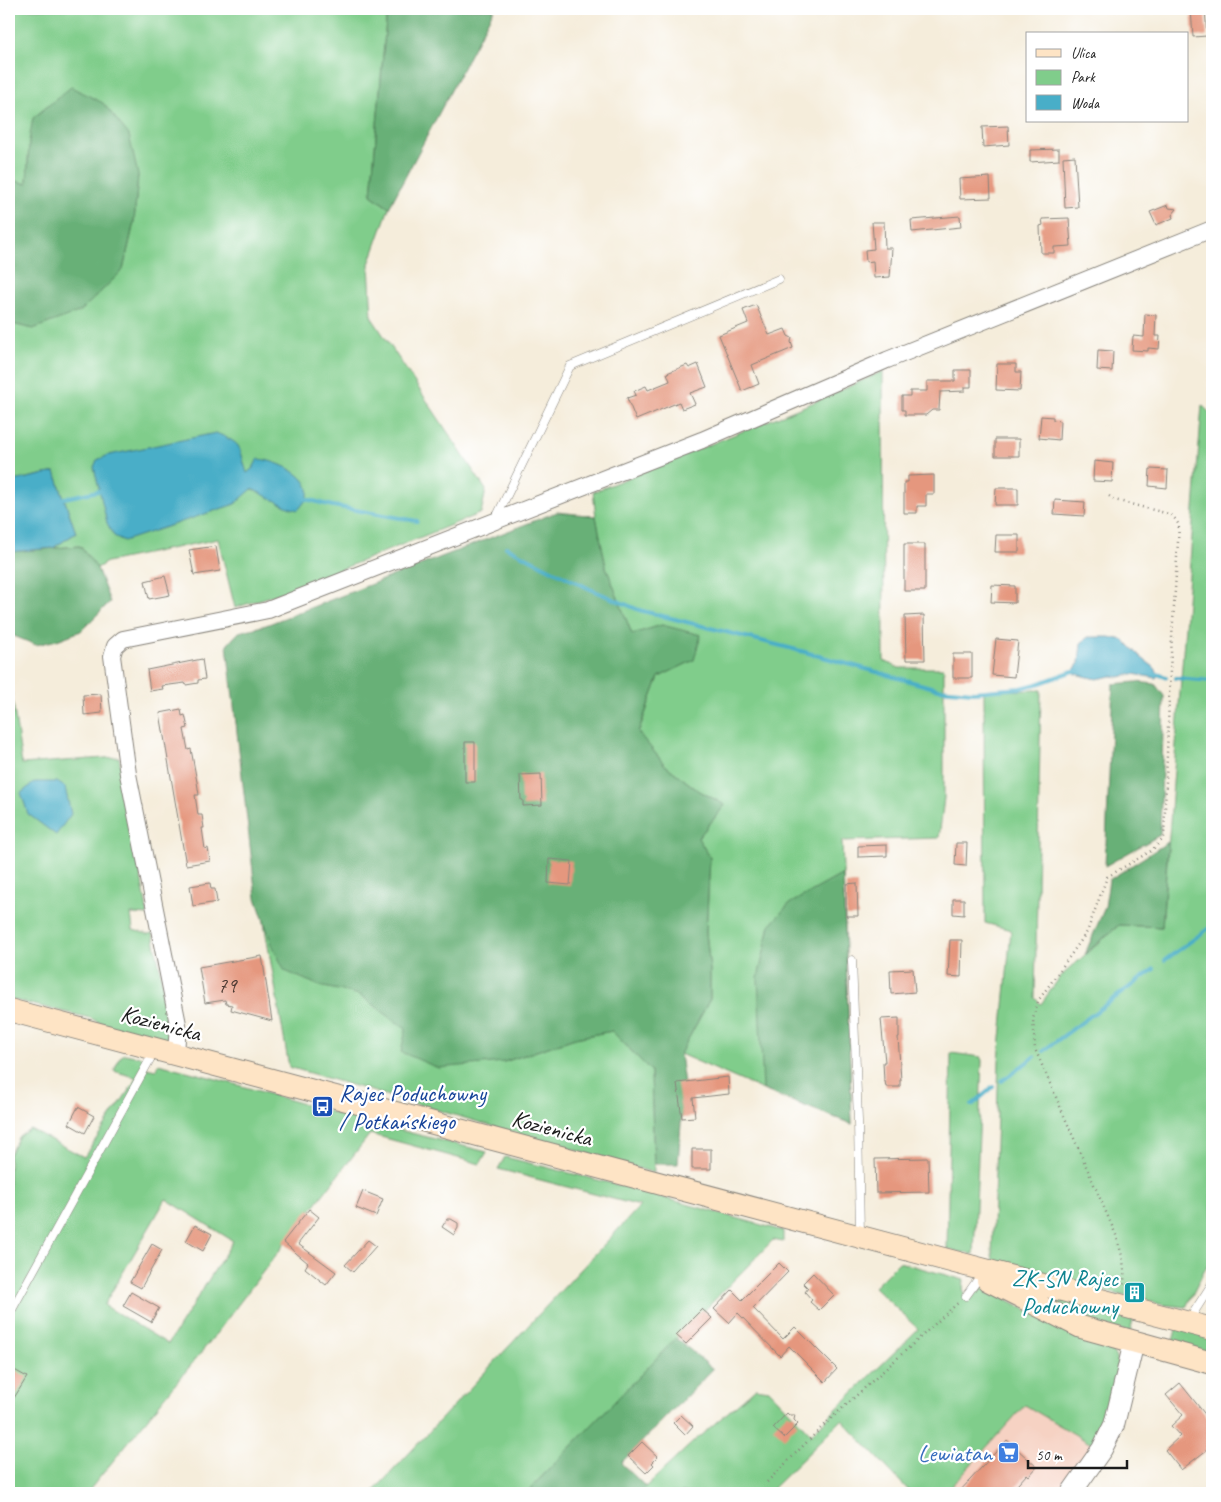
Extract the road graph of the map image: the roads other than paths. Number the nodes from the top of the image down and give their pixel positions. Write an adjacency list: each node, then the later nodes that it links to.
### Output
1 (1212, 229): 3 (street)
2 (779, 279): 3 (lane)
3 (494, 521): 6 (street)
4 (852, 960): 7 (lane)
5 (9, 1010): 6 (main road, Kozienicka)
6 (166, 1051): 7 (main road, Kozienicka); 11 (lane)
7 (860, 1237): 8 (main road, Kozienicka)
8 (977, 1270): 10 (lane); 13 (main road, Kozienicka); 13 (main road, Kozienicka)
9 (1212, 1284): 12 (lane)
10 (966, 1296)
11 (9, 1315)
12 (1202, 1326): 13 (main road, Kozienicka)
13 (1145, 1327): 14 (main road); 16 (street)
14 (1160, 1350): 15 (main road); 16 (street)
15 (1212, 1363)
16 (1126, 1377): 17 (street)
17 (1071, 1493)

